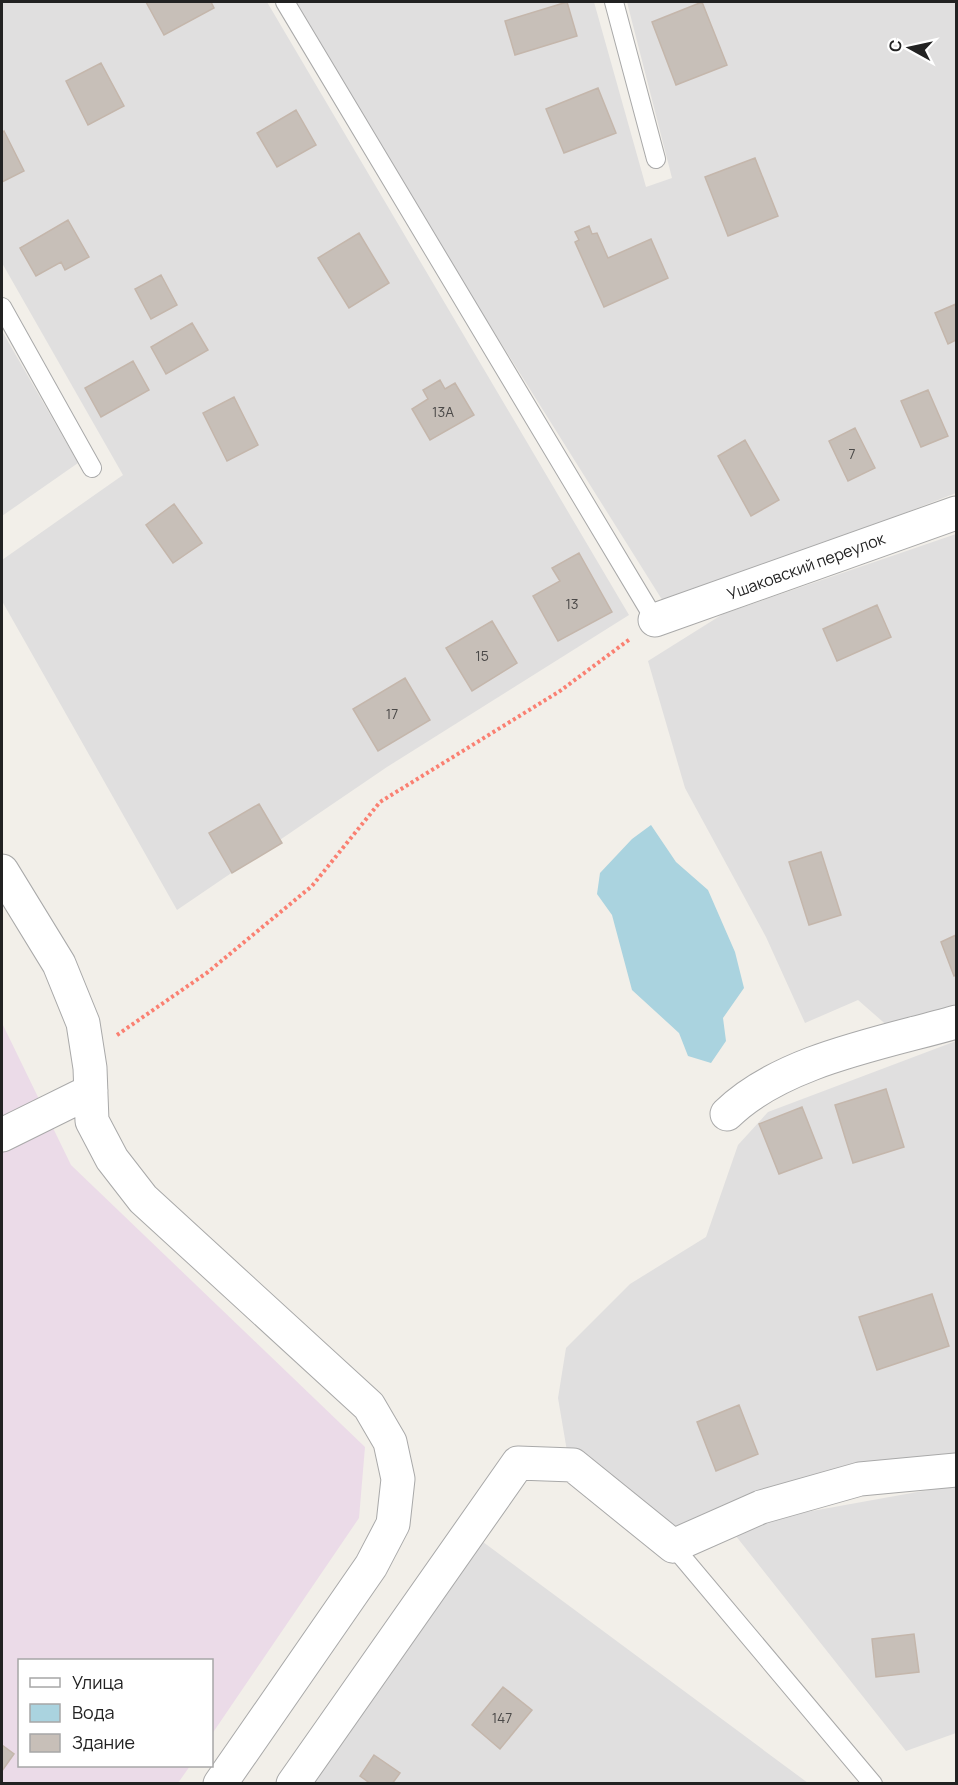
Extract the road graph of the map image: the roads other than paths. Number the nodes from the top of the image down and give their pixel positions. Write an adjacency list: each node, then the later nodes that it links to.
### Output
1 (285, 2): 7 (lane)
2 (614, 2): 3 (lane)
3 (656, 159)
4 (2, 307): 5 (lane)
5 (92, 468)
6 (957, 513): 7 (street, Ушаковский переулок)
7 (655, 620)
8 (2, 871): 10 (street)
9 (957, 1022): 11 (street)
10 (90, 1079): 12 (street); 15 (street)
11 (727, 1114)
12 (2, 1135)
13 (957, 1470): 14 (street)
14 (674, 1546): 16 (street); 17 (lane)
15 (220, 1784)
16 (293, 1784)
17 (873, 1784)

